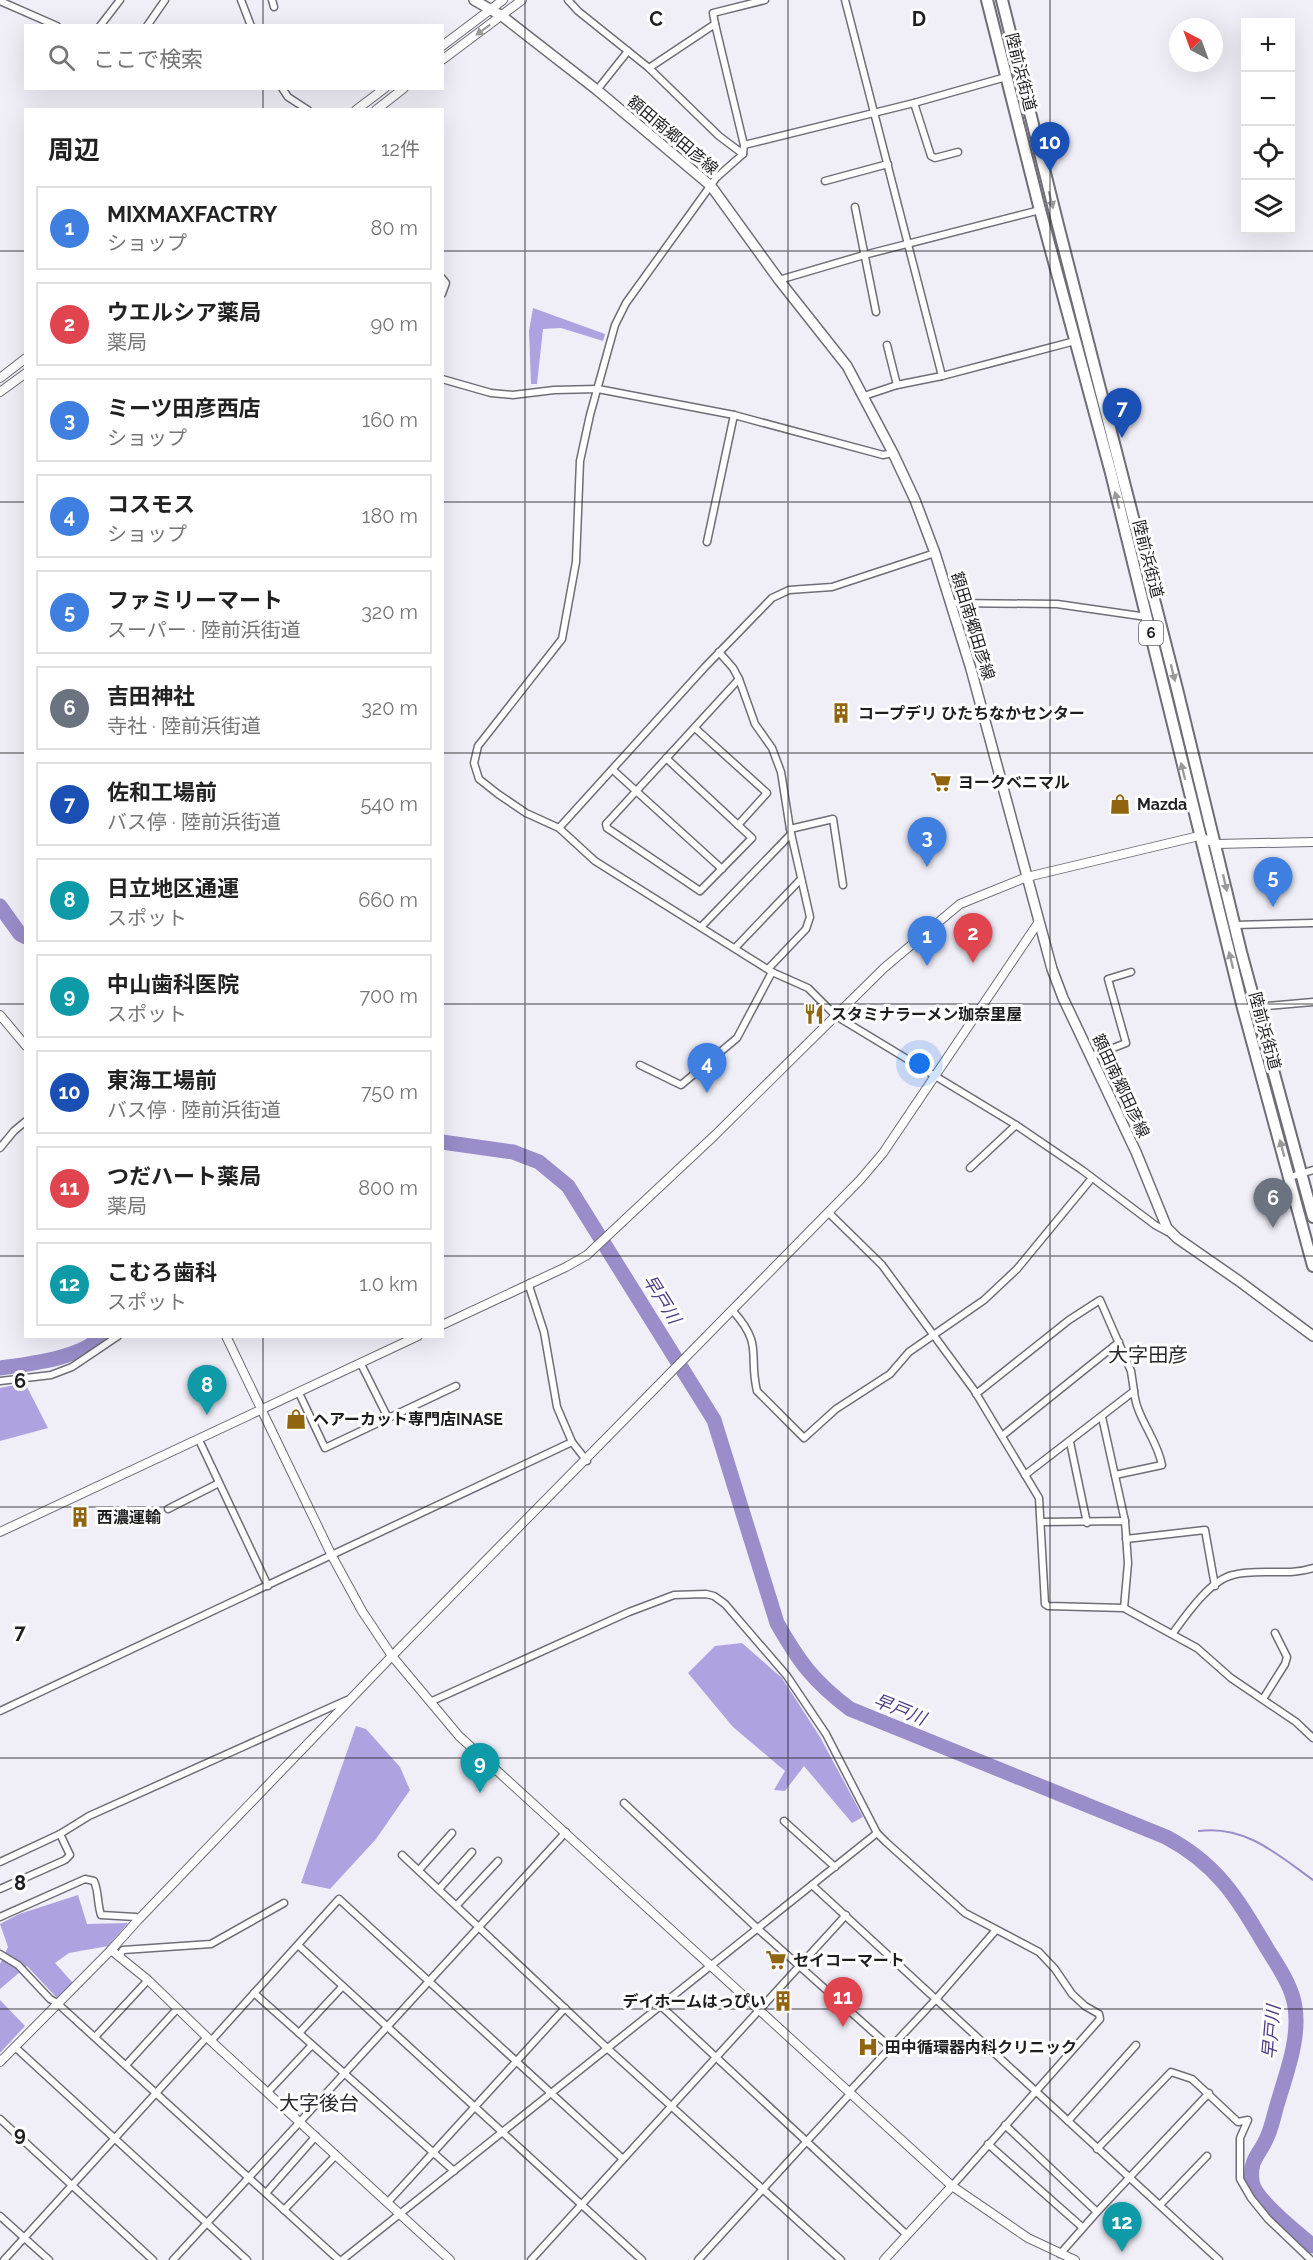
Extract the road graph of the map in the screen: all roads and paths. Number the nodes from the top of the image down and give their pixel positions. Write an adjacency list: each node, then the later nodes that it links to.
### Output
1 (120, 0): 16 (street)
2 (165, 0): 17 (street)
3 (241, 0): 18 (street)
4 (474, 0): 13 (main road, 額田南郷田彦線)
5 (503, 0): 13 (street)
6 (522, 0): 14 (street)
7 (568, 0): 21 (street)
8 (765, 0): 19 (street)
9 (845, 0): 33 (street)
10 (987, 0): 24 (highway, 陸前浜街道 / 6)
11 (1002, 0): 74 (highway, 陸前浜街道 / 6, one-way to 74)
12 (0, 1): 15 (street)
13 (490, 9): 14 (main road, 額田南郷田彦線); 20 (street)
14 (502, 16): 22 (street, one-way to 22); 28 (main road, 額田南郷田彦線)
15 (52, 24)
16 (102, 24)
17 (148, 24)
18 (250, 24)
19 (715, 24): 23 (street); 34 (street)
20 (444, 44)
21 (628, 51): 23 (street); 28 (street)
22 (444, 59)
23 (649, 68): 36 (street)
24 (1006, 77): 29 (street); 41 (highway, 陸前浜街道 / 6)
25 (283, 90): 30 (street)
26 (382, 90): 31 (street)
27 (401, 90): 32 (street)
28 (597, 90): 39 (main road, 額田南郷田彦線)
29 (914, 103): 33 (street); 35 (street)
30 (305, 108)
31 (359, 108)
32 (379, 108)
33 (874, 112): 34 (street); 37 (street)
34 (744, 145): 36 (street)
35 (958, 152)
36 (743, 154): 39 (street)
37 (888, 164): 38 (street); 42 (street)
38 (825, 181)
39 (711, 186): 44 (main road, 額田南郷田彦線); 54 (street)
40 (855, 207): 43 (street)
41 (1040, 210): 42 (street); 46 (highway, 陸前浜街道 / 6)
42 (908, 243): 43 (street); 50 (street)
43 (864, 255): 44 (street); 45 (street)
44 (779, 280): 56 (main road, 額田南郷田彦線)
45 (876, 312)
46 (1075, 340): 50 (street); 62 (highway, 陸前浜街道 / 6, one-way to 46)
47 (888, 345): 53 (street)
48 (24, 360): 51 (street)
49 (24, 374): 55 (street)
50 (942, 376): 53 (street)
51 (0, 378)
52 (444, 381): 54 (street)
53 (897, 385): 56 (street)
54 (598, 389): 57 (street); 70 (street)
55 (0, 392)
56 (864, 396): 58 (main road, 額田南郷田彦線)
57 (734, 415): 58 (street); 59 (street)
58 (893, 453): 60 (main road, 額田南郷田彦線)
59 (707, 542)
60 (934, 553): 61 (main road, 額田南郷田彦線); 63 (street)
61 (950, 603): 62 (street); 76 (main road, 額田南郷田彦線)
62 (1147, 617): 72 (highway, 陸前浜街道 / 6, one-way to 62)
63 (719, 652): 64 (street); 67 (street)
64 (739, 679): 65 (street); 71 (street)
65 (695, 728): 66 (street); 69 (street)
66 (666, 759): 68 (street); 69 (street)
67 (613, 770): 68 (street); 70 (street)
68 (636, 791): 75 (street); 75 (street)
69 (738, 825): 75 (street)
70 (559, 828): 82 (street)
71 (790, 832): 77 (street); 78 (street); 82 (street)
72 (1199, 836): 74 (street); 76 (street); 88 (highway, 陸前浜街道 / 6, one-way to 72)
73 (1313, 842): 74 (street)
74 (1216, 844): 81 (highway, 陸前浜街道 / 6, one-way to 81)
75 (722, 868)
76 (1027, 876): 79 (main road, 額田南郷田彦線); 90 (street)
77 (801, 879): 83 (street); 84 (street)
78 (843, 885)
79 (1038, 923): 92 (main road, 額田南郷田彦線); 94 (street)
80 (1313, 923): 81 (street)
81 (1235, 925): 87 (highway, 陸前浜街道 / 6)
82 (701, 927): 83 (street)
83 (735, 948): 84 (street)
84 (770, 971): 90 (street); 93 (street)
85 (1131, 972): 92 (street)
86 (1313, 1002): 87 (street)
87 (1256, 1006): 88 (street); 100 (highway, 陸前浜街道 / 6)
88 (1243, 1008): 102 (highway, 陸前浜街道 / 6, one-way to 88)
89 (0, 1015): 91 (street)
90 (836, 1016): 94 (street); 107 (street)
91 (24, 1044)
92 (1090, 1057): 105 (main road, 額田南郷田彦線)
93 (640, 1065)
94 (935, 1076): 96 (street); 103 (street)
95 (24, 1123): 97 (street)
96 (1016, 1125): 98 (street); 101 (street)
97 (0, 1148)
98 (970, 1168)
99 (1313, 1170): 100 (street)
100 (1301, 1173): 102 (street); 104 (highway, 陸前浜街道 / 6)
101 (1092, 1178): 105 (street); 110 (street)
102 (1290, 1178): 106 (highway, 陸前浜街道 / 6)
103 (829, 1213): 108 (street); 110 (street)
104 (1313, 1217)
105 (1171, 1233): 111 (main road, 額田南郷田彦線)
106 (1313, 1266)
107 (530, 1283): 109 (street); 127 (street)
108 (733, 1311): 110 (street); 129 (street)
109 (444, 1324)
110 (933, 1335): 121 (street)
111 (1313, 1336)
112 (115, 1338): 117 (street)
113 (227, 1338): 122 (street)
114 (414, 1338): 116 (street)
115 (1119, 1342): 119 (street); 121 (street); 125 (street)
116 (361, 1364): 120 (street); 124 (street)
117 (0, 1381)
118 (456, 1386): 124 (street)
119 (1134, 1390): 123 (street); 130 (street)
120 (299, 1393): 122 (street); 124 (street)
121 (976, 1394): 125 (street)
122 (263, 1410): 126 (street); 139 (street)
123 (1102, 1417): 128 (street); 130 (street)
124 (388, 1418)
125 (1002, 1436): 131 (street)
126 (199, 1440): 132 (street); 137 (street)
127 (572, 1442): 129 (street); 139 (street)
128 (1070, 1442): 131 (street); 136 (street)
129 (587, 1461): 146 (street)
130 (1115, 1475): 134 (street)
131 (1025, 1476): 135 (street)
132 (219, 1483): 133 (street); 141 (street)
133 (168, 1509)
134 (1125, 1521): 136 (street); 138 (street)
135 (1041, 1522): 136 (street); 143 (street)
136 (1086, 1523)
137 (0, 1532)
138 (1126, 1539): 142 (street); 143 (street)
139 (332, 1556): 141 (street); 146 (street)
140 (1313, 1568): 142 (street)
141 (268, 1586): 150 (street)
142 (1215, 1586): 144 (street)
143 (1124, 1608): 144 (street)
144 (1173, 1633): 148 (street)
145 (1275, 1633): 148 (street)
146 (392, 1656): 147 (street); 149 (street)
147 (356, 1694): 157 (street); 171 (street)
148 (1263, 1699): 151 (street)
149 (430, 1702): 154 (street); 156 (street)
150 (0, 1712)
151 (1313, 1738)
152 (624, 1803): 173 (street)
153 (784, 1821): 162 (street)
154 (566, 1832): 172 (street); 179 (street)
155 (452, 1833): 163 (street)
156 (877, 1833): 162 (street); 174 (street)
157 (60, 1834): 161 (street); 166 (street)
158 (472, 1852): 165 (street)
159 (402, 1855): 163 (street)
160 (498, 1861): 168 (street)
161 (0, 1862)
162 (835, 1867): 164 (street)
163 (419, 1870): 165 (street)
164 (812, 1885): 169 (street); 173 (street)
165 (440, 1888): 168 (street)
166 (0, 1890)
167 (284, 1903): 178 (street)
168 (457, 1905): 172 (street)
169 (846, 1915): 180 (street); 185 (street)
170 (0, 1917): 171 (street)
171 (138, 1920): 176 (street)
172 (479, 1927): 182 (street); 189 (street)
173 (758, 1929): 179 (street); 180 (street)
174 (996, 1930): 185 (street); 205 (street)
175 (298, 1945): 182 (street); 183 (street); 184 (street)
176 (111, 1950): 178 (street); 186 (street)
177 (0, 1954): 186 (street)
178 (119, 1956): 181 (street)
179 (711, 1966): 187 (street); 190 (street)
180 (800, 1966): 190 (street); 199 (street)
181 (148, 1980): 188 (street); 193 (street)
182 (429, 1981): 191 (street); 201 (street)
183 (342, 1987): 191 (street); 192 (street)
184 (254, 1993): 192 (street); 194 (street)
185 (937, 1998): 199 (street); 205 (street)
186 (57, 2002): 193 (street); 197 (street)
187 (661, 2006): 198 (street); 200 (street)
188 (177, 2008): 194 (street); 203 (street)
189 (565, 2008): 198 (street); 201 (street)
190 (759, 2010): 200 (street); 209 (street)
191 (386, 2028): 204 (street); 212 (street)
192 (299, 2033): 195 (street)
193 (95, 2037): 203 (street)
194 (209, 2039): 206 (street); 207 (street)
195 (312, 2045): 204 (street); 207 (street)
196 (1136, 2045): 213 (street)
197 (15, 2047): 202 (street); 219 (street)
198 (608, 2048): 208 (street); 211 (street)
199 (890, 2048): 209 (street)
200 (716, 2057): 211 (street); 220 (street)
201 (517, 2061): 208 (street); 212 (street)
202 (0, 2062)
203 (126, 2065): 206 (street)
204 (344, 2074): 214 (street); 223 (street)
205 (1038, 2091): 213 (street); 216 (street)
206 (156, 2092): 219 (street); 228 (street)
207 (268, 2092): 214 (street)
208 (551, 2093): 217 (street); 226 (street)
209 (850, 2093): 220 (street); 231 (street)
210 (1209, 2093): 222 (street); 229 (street); 260 (street)
211 (671, 2106): 226 (street); 232 (street)
212 (474, 2108): 217 (street); 223 (street)
213 (1068, 2121): 222 (street)
214 (300, 2122): 218 (street); 228 (street)
215 (1, 2123): 230 (street)
216 (1005, 2126): 221 (street); 238 (street)
217 (502, 2132): 227 (street); 235 (street)
218 (316, 2136): 224 (street); 233 (street)
219 (114, 2138): 230 (street); 241 (street)
220 (807, 2142): 232 (street); 243 (street)
221 (988, 2144): 231 (street); 242 (street)
222 (1097, 2149): 229 (street)
223 (433, 2153): 227 (street); 234 (street)
224 (336, 2155): 234 (street); 237 (street)
225 (1207, 2156): 236 (street)
226 (623, 2159): 235 (street)
227 (454, 2171): 239 (street)
228 (249, 2177): 233 (street); 241 (street)
229 (1130, 2177): 236 (street); 238 (street)
230 (71, 2185): 244 (street); 249 (street)
231 (952, 2186): 243 (street); 245 (street)
232 (762, 2190): 255 (street); 256 (street)
233 (266, 2193): 237 (street)
234 (388, 2202): 239 (street)
235 (581, 2205): 253 (street); 254 (street)
236 (1160, 2205): 259 (street)
237 (284, 2210): 251 (street)
238 (1096, 2212): 242 (street)
239 (400, 2214): 251 (street); 252 (street)
240 (0, 2216): 244 (street)
241 (207, 2223): 246 (street); 250 (street)
242 (1082, 2228): 245 (street)
243 (907, 2235): 257 (street)
244 (24, 2237): 247 (street); 248 (street)
245 (1060, 2254): 258 (street)
246 (242, 2259)
247 (4, 2260)
248 (49, 2260)
249 (153, 2260)
250 (173, 2260)
251 (341, 2260)
252 (450, 2260)
253 (531, 2260)
254 (642, 2260)
255 (698, 2260)
256 (841, 2260)
257 (884, 2260)
258 (1075, 2260)
259 (1219, 2260)
260 (1311, 2260)

